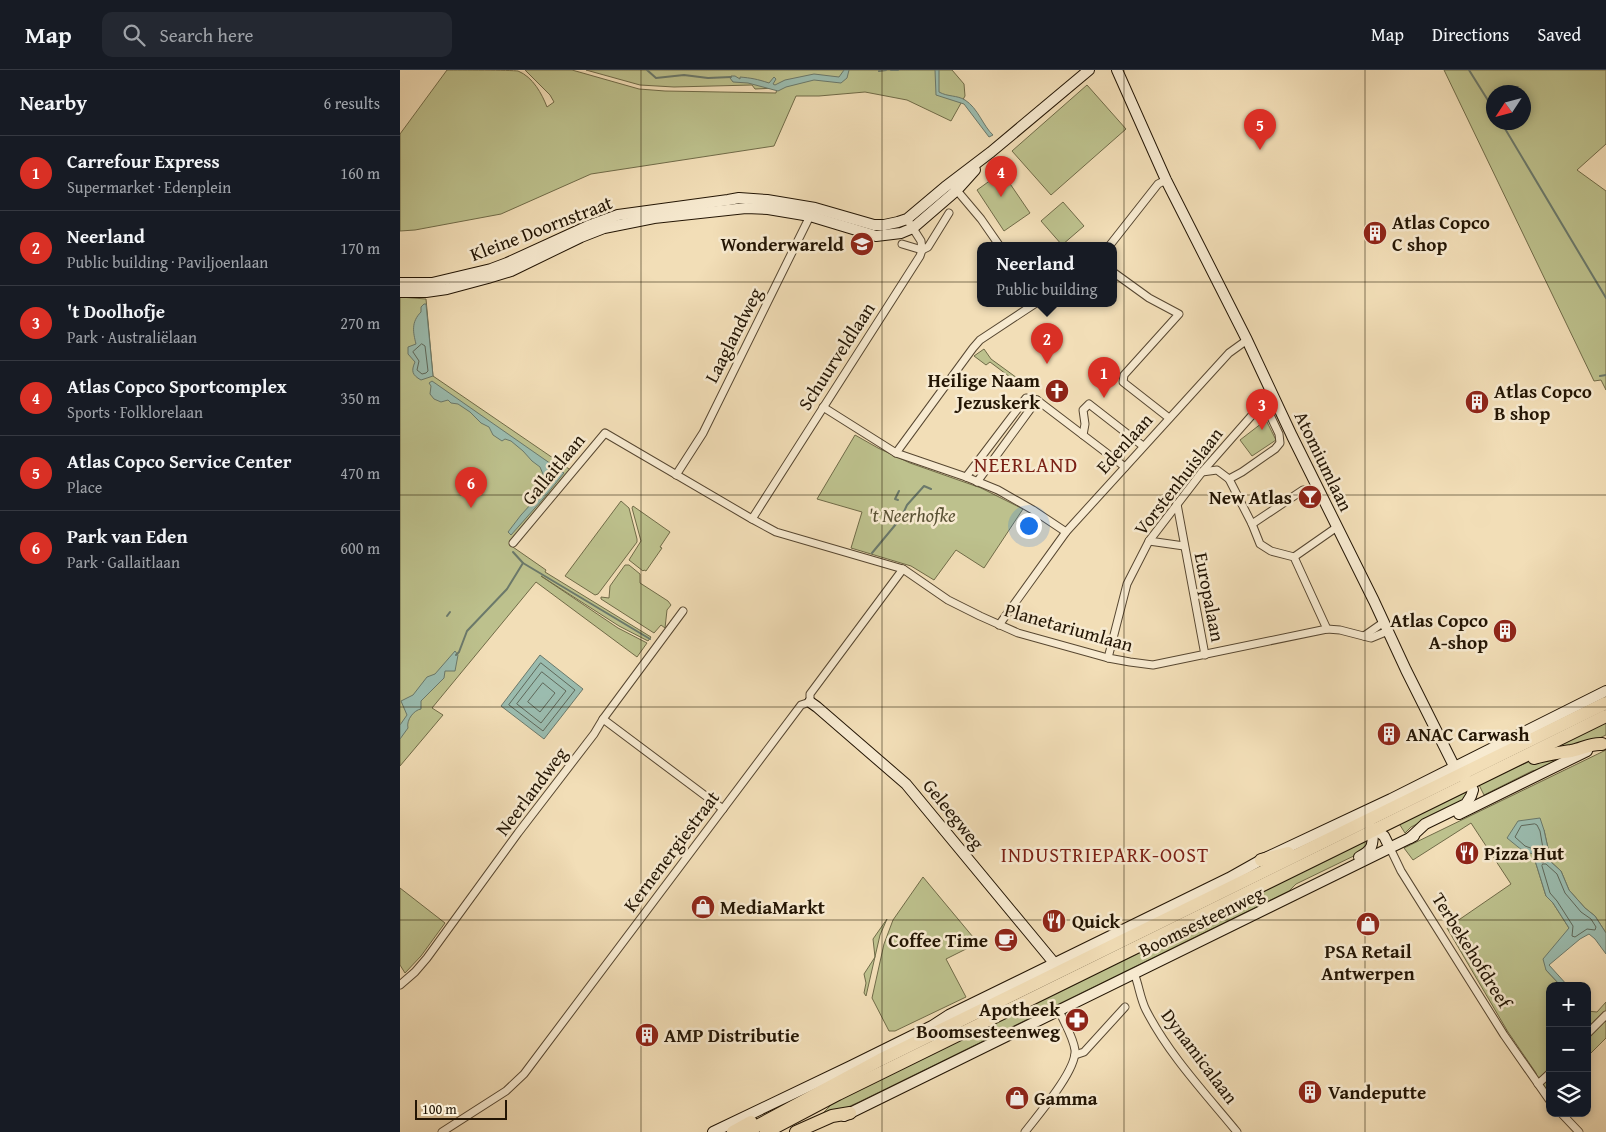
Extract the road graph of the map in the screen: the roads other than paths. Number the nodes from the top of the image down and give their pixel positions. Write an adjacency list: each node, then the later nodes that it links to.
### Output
1 (1089, 70): 4 (street, Kleine Doornstraat)
2 (1117, 70): 3 (street, Atomiumlaan)
3 (1166, 180): 10 (street); 17 (street, Atomiumlaan)
4 (954, 186): 8 (street, Kleine Doornstraat); 9 (street)
5 (784, 207): 6 (street, Kleine Doornstraat); 14 (street, Kleine Doornstraat); 15 (street, Kleine Doornstraat)
6 (812, 212): 8 (street, Kleine Doornstraat); 26 (street, Laaglandweg)
7 (949, 213): 12 (street, Schuurveldlaan)
8 (910, 223): 12 (street)
9 (997, 242)
10 (1112, 242)
11 (902, 244): 12 (street)
12 (922, 250): 19 (street, Schuurveldlaan)
13 (1117, 275): 20 (street)
14 (400, 284)
15 (400, 292)
16 (1030, 307): 23 (street)
17 (1247, 340): 20 (street, Edenlaan); 34 (street, Atomiumlaan)
18 (1038, 400): 21 (street); 27 (street); 29 (street)
19 (823, 407): 23 (street); 32 (street, Schuurveldlaan)
20 (1169, 418): 22 (street, Edenlaan)
21 (1083, 435): 22 (street); 24 (street)
22 (1143, 446): 24 (street, Edenlaan)
23 (896, 453): 27 (street)
24 (1125, 467): 35 (street, Edenlaan)
25 (1202, 472): 28 (street); 28 (street, Vorstenhuislaan); 31 (street, Vorstenhuislaan)
26 (676, 475): 32 (street, Planetariumlaan); 37 (street, Gallaitlaan)
27 (966, 478): 29 (street)
28 (1229, 479): 33 (street)
29 (977, 482): 35 (street)
30 (1303, 490): 33 (street)
31 (1177, 504): 36 (street, Vorstenhuislaan); 38 (street, Europalaan)
32 (752, 519): 40 (street, Planetariumlaan)
33 (1252, 524): 39 (street)
34 (1337, 527): 39 (street); 43 (street, Atomiumlaan)
35 (1066, 532): 42 (street, Edenlaan)
36 (1149, 540): 38 (street, Europalaan); 46 (street, Vorstenhuislaan)
37 (513, 543)
38 (1184, 546): 45 (street, Europalaan)
39 (1294, 557): 44 (street)
40 (903, 569): 42 (street, Planetariumlaan); 48 (street, Kernenergiestraat)
41 (683, 611): 51 (street, Neerlandweg)
42 (999, 625): 46 (street, Planetariumlaan)
43 (1386, 627): 44 (street, Planetariumlaan); 54 (street, Atomiumlaan)
44 (1327, 629): 45 (street, Planetariumlaan)
45 (1205, 655): 46 (street, Planetariumlaan)
46 (1108, 658)
47 (1606, 691): 54 (street, Boomsesteenweg)
48 (810, 702): 55 (street, Kernenergiestraat); 62 (street, Geleegweg)
49 (1606, 703): 54 (highway)
50 (1606, 716): 53 (highway)
51 (603, 719): 55 (street); 64 (street, Neerlandweg)
52 (1604, 743): 53 (highway); 57 (street, Boomsesteenweg)
53 (1518, 759): 54 (highway)
54 (1462, 774): 56 (highway); 57 (street); 60 (street, Boomsesteenweg)
55 (723, 809): 79 (street, Kernenergiestraat)
56 (1368, 826): 58 (street, Terbekehofdreef); 59 (highway); 61 (street); 83 (highway)
57 (1410, 838): 58 (street, Boomsesteenweg)
58 (1390, 848): 61 (street, Boomsesteenweg); 73 (street, Terbekehofdreef)
59 (1303, 852): 60 (highway); 82 (highway)
60 (1261, 860): 62 (street, Boomsesteenweg)
61 (1340, 872): 63 (street, Boomsesteenweg)
62 (1055, 964): 68 (street, Boomsesteenweg)
63 (1134, 973): 66 (street, Boomsesteenweg); 78 (street, Dynamicalaan)
64 (400, 985)
65 (1125, 1007): 70 (street)
66 (1059, 1010): 70 (street); 76 (street, Boomsesteenweg)
67 (1606, 1015): 69 (street)
68 (949, 1016): 71 (street, Boomsesteenweg); 75 (street, Boomsesteenweg)
69 (1591, 1030)
70 (1075, 1055): 86 (street)
71 (851, 1066): 75 (street, Boomsesteenweg); 81 (highway)
72 (1546, 1077): 73 (street)
73 (1538, 1084): 74 (street, Terbekehofdreef)
74 (1546, 1095)
75 (783, 1097): 80 (street, Boomsesteenweg)
76 (850, 1113): 84 (highway); 85 (street, Boomsesteenweg)
77 (1565, 1117): 87 (street)
78 (1234, 1131)
79 (442, 1132)
80 (712, 1132)
81 (732, 1132)
82 (746, 1132)
83 (766, 1132)
84 (796, 1132)
85 (811, 1132)
86 (1025, 1132)
87 (1579, 1132)

